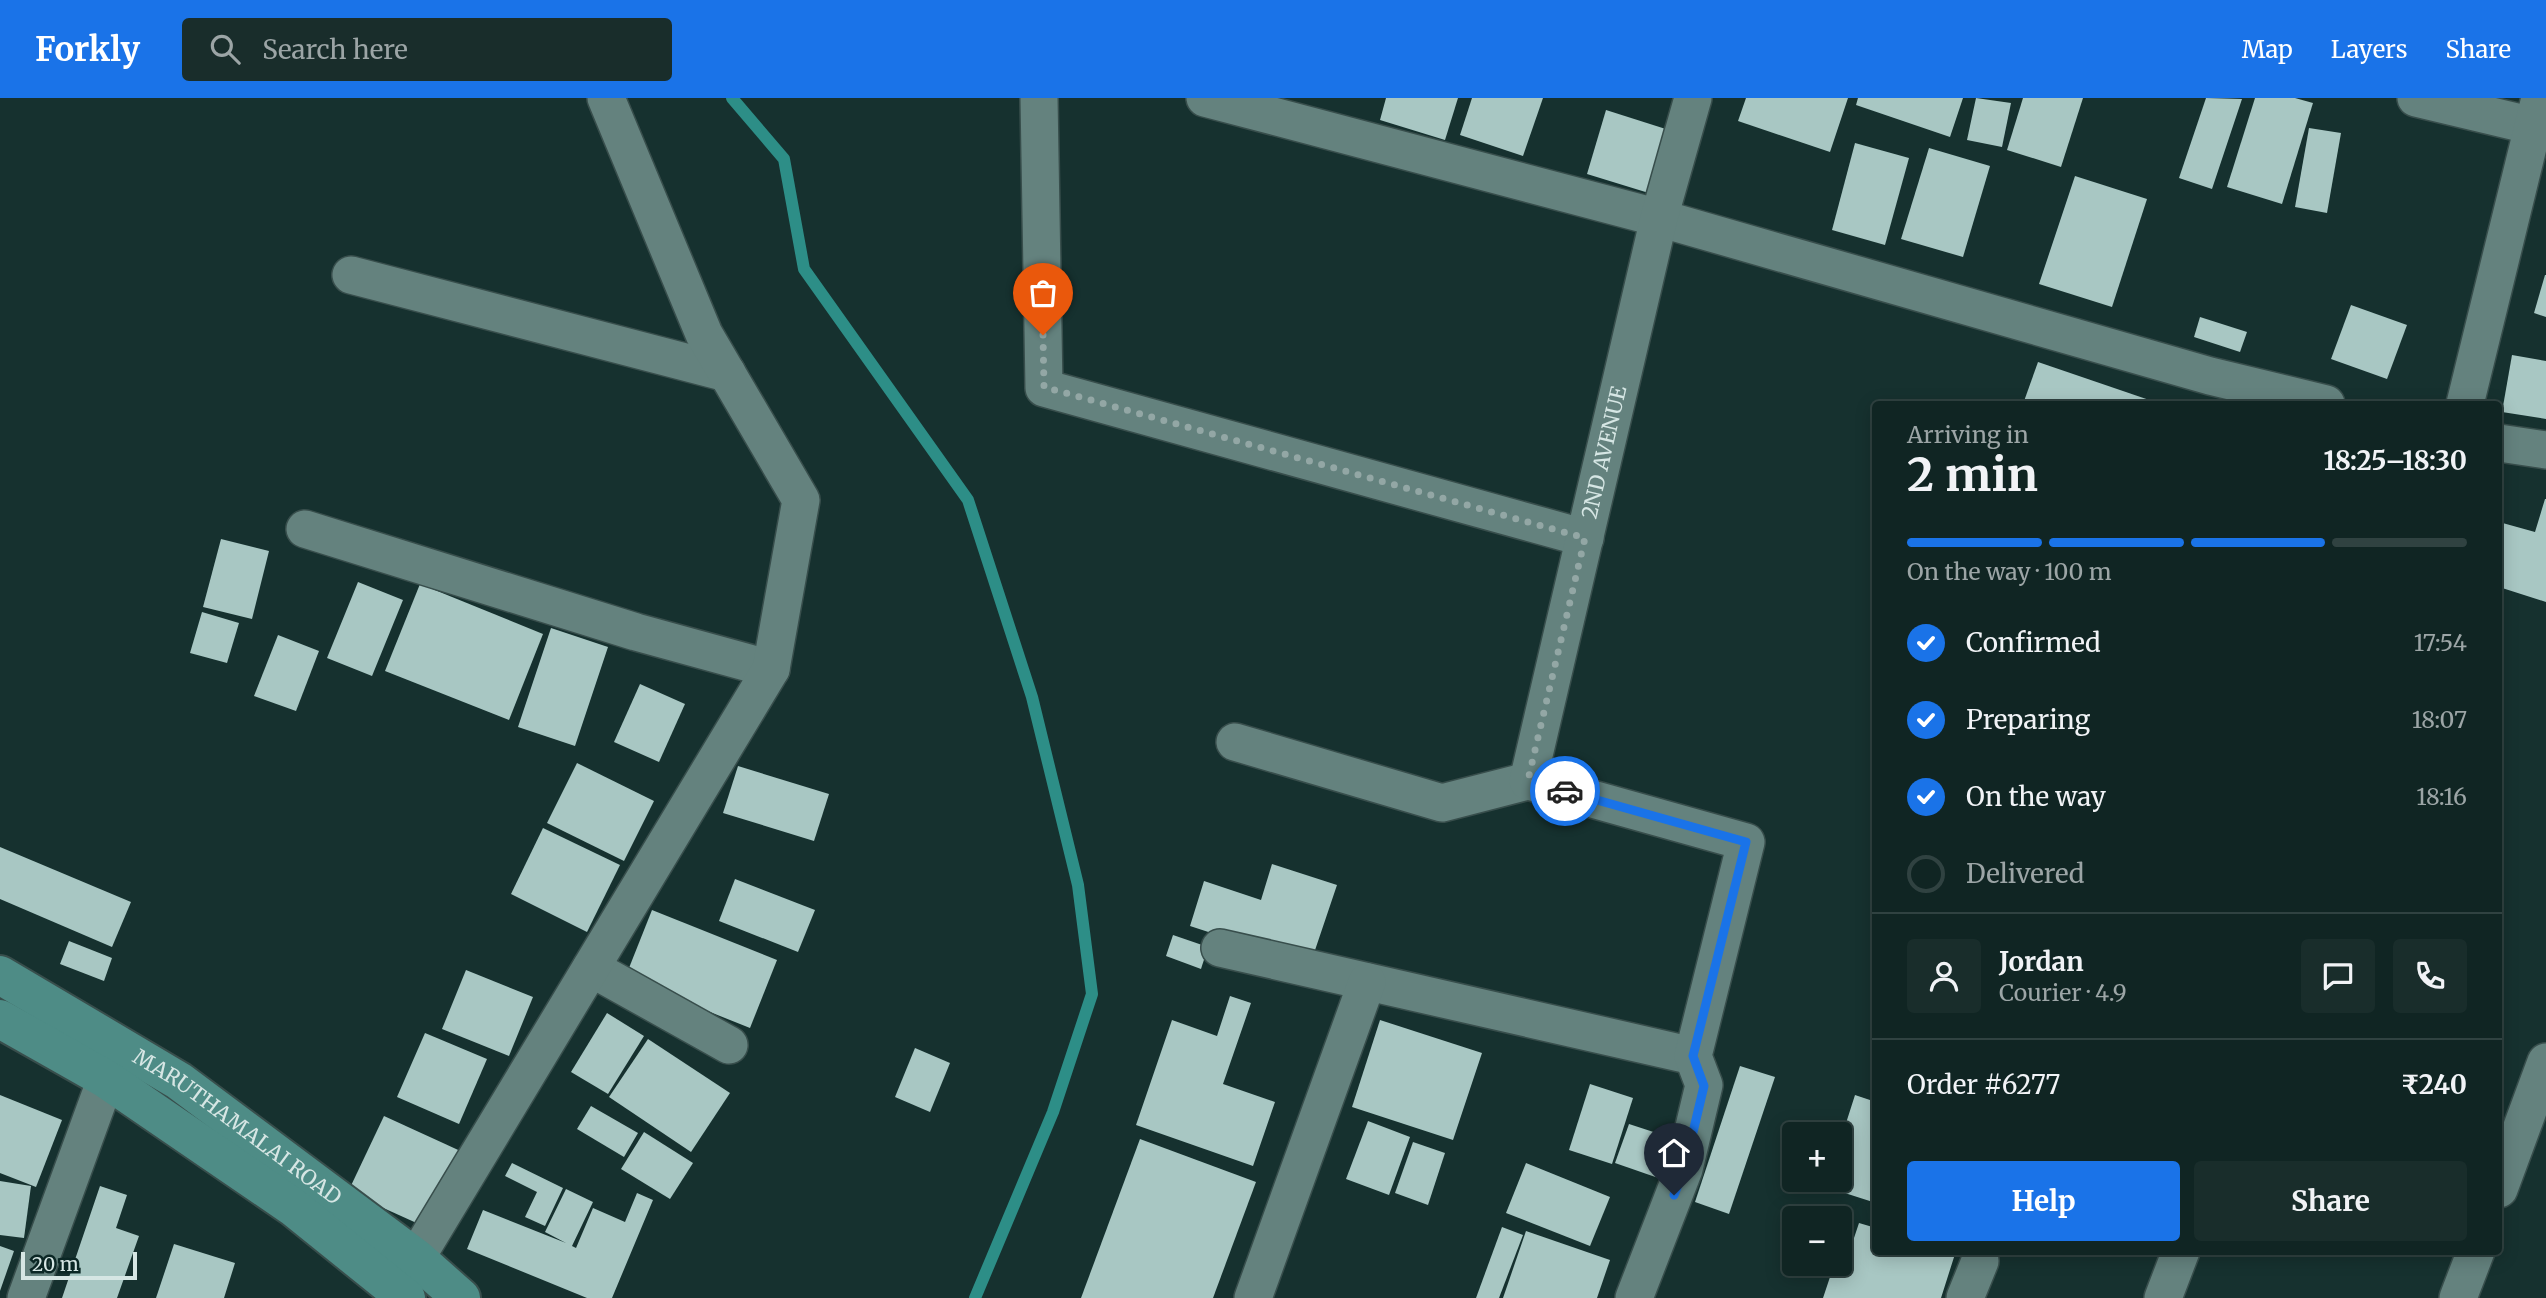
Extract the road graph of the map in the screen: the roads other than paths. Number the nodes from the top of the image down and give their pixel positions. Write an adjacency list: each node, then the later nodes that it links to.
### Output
1 (606, 98): 9 (street)
2 (1039, 98): 16 (street)
3 (1205, 98): 7 (street)
4 (1693, 98): 7 (street, 2ND AVENUE)
5 (2416, 98): 6 (street)
6 (2540, 118): 12 (street)
7 (1659, 218): 10 (street); 16 (street, 2ND AVENUE)
8 (351, 275): 9 (street)
9 (727, 373): 17 (street)
10 (2207, 390): 11 (street)
11 (2300, 401)
12 (2466, 401)
13 (2502, 443): 14 (street)
14 (2546, 450)
15 (305, 529): 17 (street)
16 (1585, 538): 19 (street, 2ND AVENUE)
17 (771, 669): 21 (street)
18 (1235, 741): 19 (street)
19 (1528, 780): 26 (street)
20 (1220, 948): 23 (street)
21 (591, 968): 25 (street); 32 (street)
22 (0, 975): 32 (main road, MARUTHAMALAI ROAD)
23 (1367, 982): 26 (street); 37 (street)
24 (0, 1019): 28 (main road, MARUTHAMALAI ROAD)
25 (729, 1045)
26 (1693, 1056): 38 (street)
27 (2546, 1062): 29 (street)
28 (106, 1079): 34 (street); 35 (main road, MARUTHAMALAI ROAD)
29 (2502, 1181)
30 (2179, 1255): 40 (street)
31 (2474, 1255): 41 (street)
32 (416, 1258): 36 (main road, MARUTHAMALAI ROAD)
33 (1980, 1261): 39 (street)
34 (26, 1298)
35 (406, 1298)
36 (461, 1298)
37 (1252, 1298)
38 (1634, 1298)
39 (1965, 1298)
40 (2163, 1298)
41 (2458, 1298)

